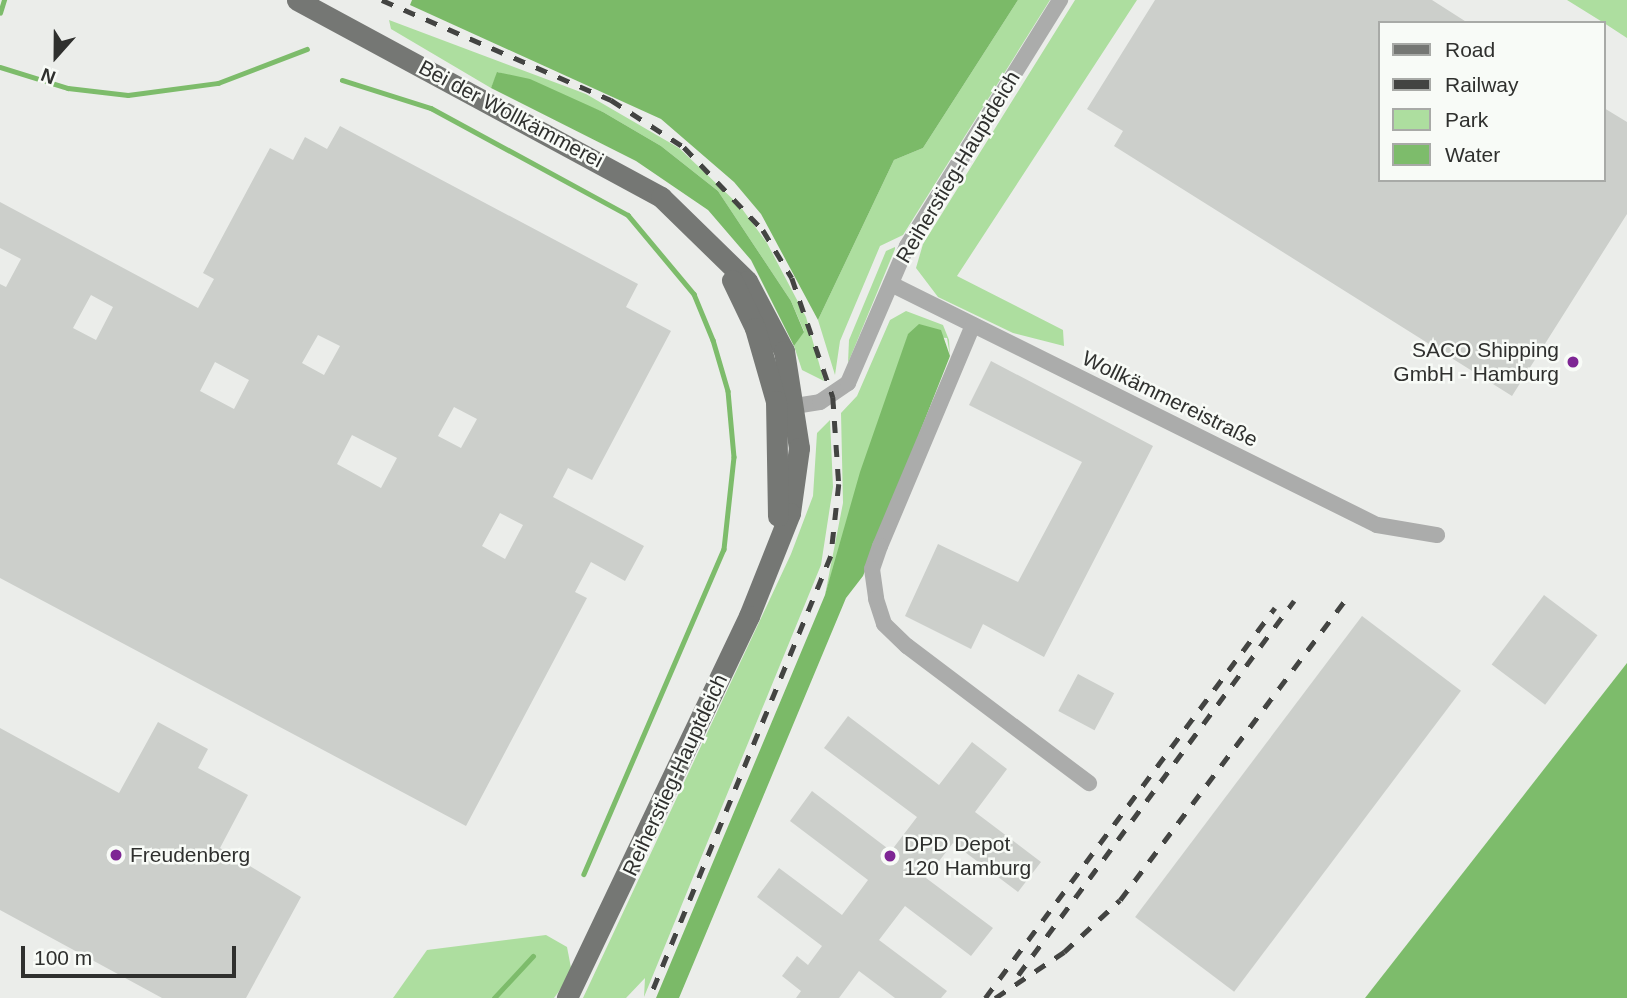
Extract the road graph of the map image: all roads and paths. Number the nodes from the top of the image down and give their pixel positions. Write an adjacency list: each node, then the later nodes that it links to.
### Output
1 (297, 0): 5 (main road, Bei der Wollkämmerei)
2 (1060, 0): 3 (street, Reiherstieg-Hauptdeich)
3 (891, 284): 4 (street, Wollkämmereistraße); 5 (street, Reiherstieg-Hauptdeich)
4 (973, 325): 6 (street, Wollkämmereistraße); 8 (street)
5 (786, 408): 7 (main road, Bei der Wollkämmerei)
6 (1437, 535)
7 (775, 549): 9 (main road, Reiherstieg-Hauptdeich)
8 (1089, 783)
9 (567, 998)

